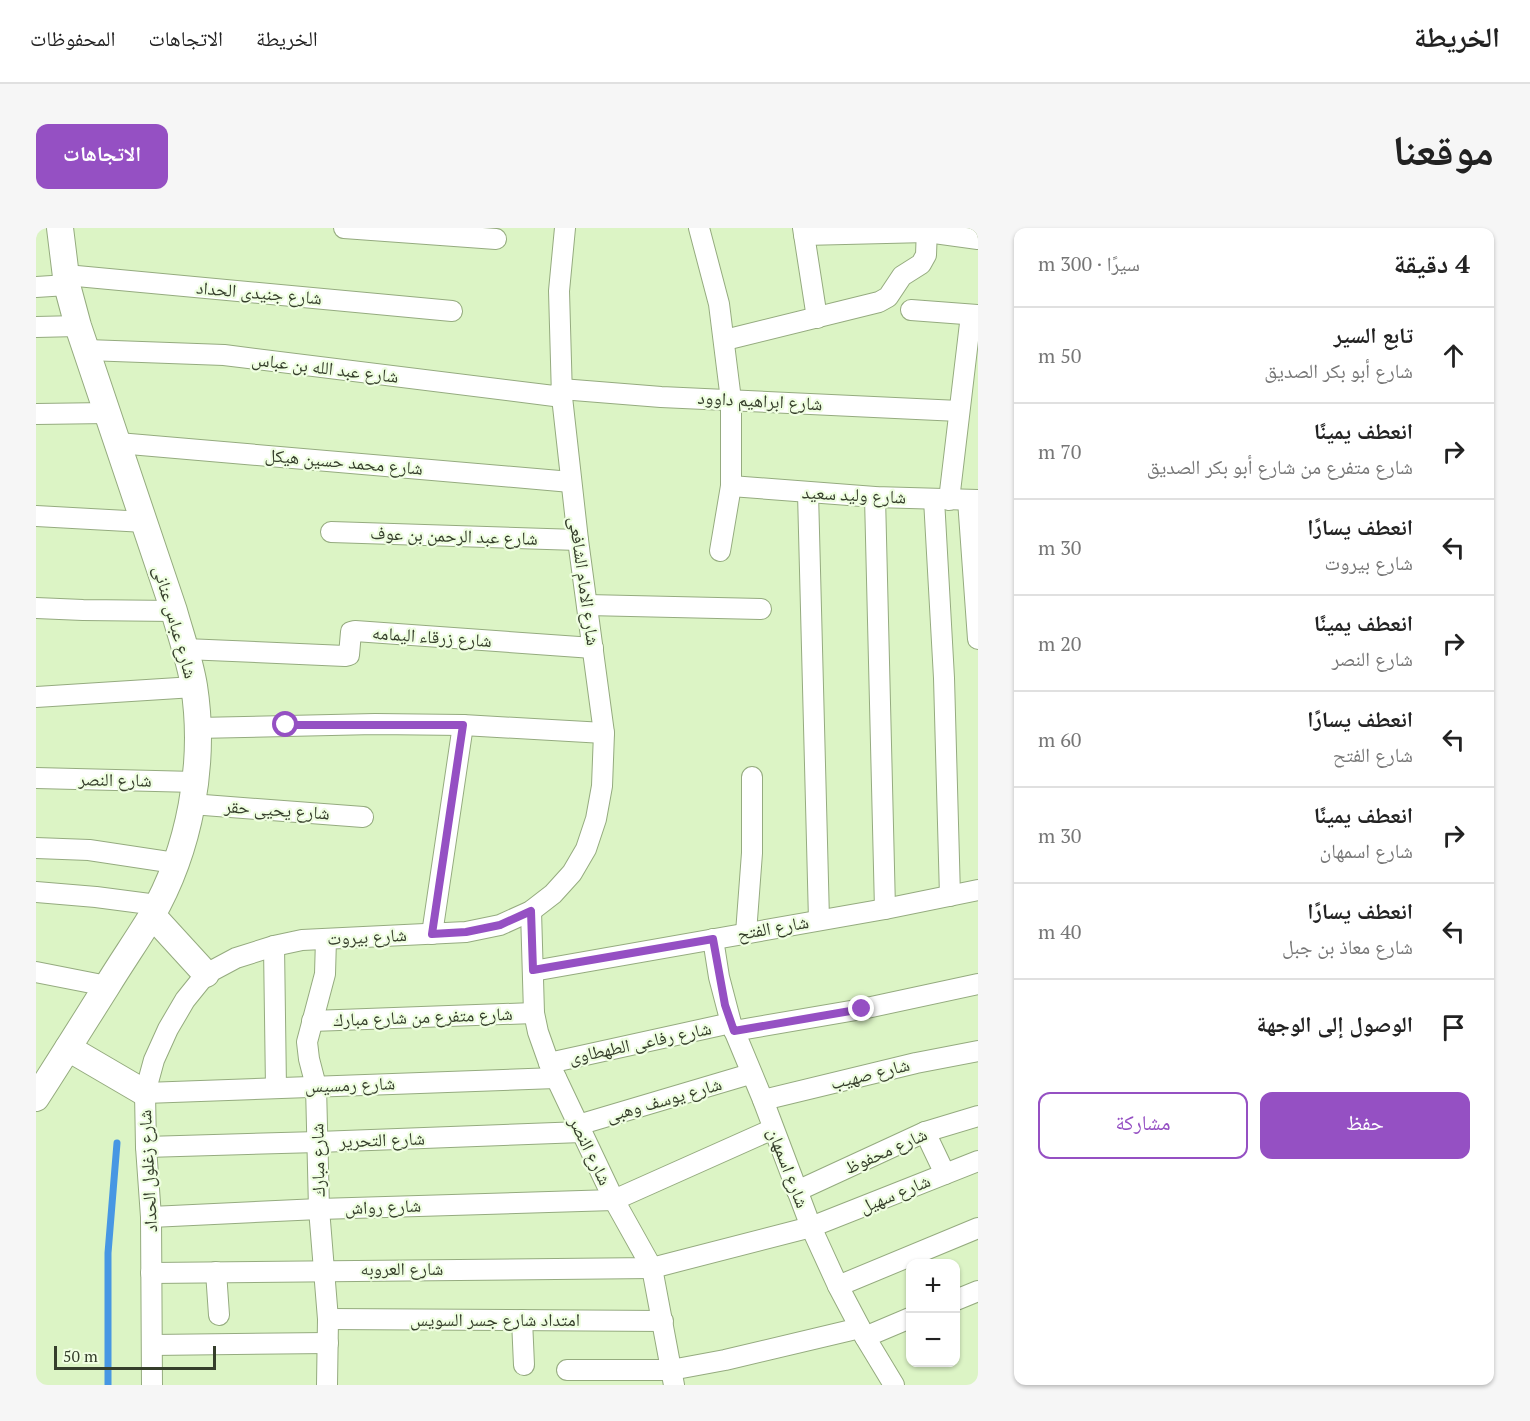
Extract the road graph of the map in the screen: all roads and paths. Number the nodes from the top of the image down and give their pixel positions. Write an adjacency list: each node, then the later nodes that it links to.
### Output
1 (344, 228): 7 (street)
2 (565, 228): 19 (street, شارع الامام الشافعى)
3 (699, 228): 17 (street)
4 (58, 229): 9 (street, شارع عباس عنانى)
5 (927, 230): 6 (street); 8 (street); 14 (street)
6 (804, 231): 14 (street)
7 (496, 239)
8 (978, 239)
9 (66, 280): 10 (street, شارع جنيدى الحداد); 12 (street, شارع جنيدى الحداد); 15 (street, شارع عباس عنانى)
10 (36, 286)
11 (911, 310): 13 (street)
12 (452, 311)
13 (974, 315): 21 (street)
14 (817, 318): 17 (street)
15 (78, 326): 16 (street); 18 (street, شارع عباس عنانى)
16 (36, 327)
17 (725, 340): 20 (street)
18 (87, 350): 19 (street, شارع عبد الله بن عباس); 22 (street, شارع عباس عنانى)
19 (561, 393): 20 (street, شارع ابراهيم داوود); 25 (street, شارع الامام الشافعى)
20 (731, 400): 21 (street, شارع ابراهيم داوود); 26 (street)
21 (959, 411): 29 (street)
22 (108, 413): 23 (street); 24 (street, شارع عباس عنانى)
23 (36, 414)
24 (117, 443): 25 (street, شارع محمد حسين هيكل); 31 (street, شارع عباس عنانى)
25 (571, 482): 33 (street, شارع الامام الشافعى)
26 (731, 486): 27 (street, شارع وليد سعيد); 34 (street)
27 (808, 493): 28 (street, شارع وليد سعيد); 59 (street)
28 (875, 496): 29 (street, شارع وليد سعيد); 56 (street)
29 (957, 500): 39 (street); 55 (street)
30 (36, 516): 31 (street)
31 (145, 522): 38 (street, شارع عباس عنانى)
32 (331, 532): 33 (street, شارع عبد الرحمن بن عوف)
33 (578, 540): 35 (street, شارع الامام الشافعى)
34 (720, 551)
35 (587, 605): 37 (street); 40 (street, شارع الامام الشافعى)
36 (36, 608): 38 (street)
37 (760, 609)
38 (174, 611): 41 (street, شارع عباس عنانى)
39 (978, 639)
40 (593, 648): 41 (street, شارع زرقاء اليمامه); 46 (street, شارع الامام الشافعى)
41 (185, 649): 42 (street, شارع عباس عنانى)
42 (194, 687): 43 (street); 45 (street, شارع عباس عنانى)
43 (36, 697)
44 (463, 725): 45 (street); 46 (street); 61 (street)
45 (197, 728): 49 (street, شارع عباس عنانى)
46 (604, 733): 58 (street, شارع الامام الشافعى)
47 (752, 777): 60 (street)
48 (36, 778): 49 (street, شارع النصر)
49 (193, 793): 50 (street, شارع يحيى حقر); 52 (street, شارع عباس عنانى)
50 (363, 817)
51 (36, 848): 52 (street)
52 (175, 863): 57 (street, شارع عباس عنانى)
53 (978, 890): 55 (street, شارع الفتح)
54 (36, 892): 57 (street)
55 (950, 896): 56 (street, شارع الفتح)
56 (885, 909): 59 (street, شارع الفتح)
57 (154, 910): 67 (street); 69 (street, شارع عباس عنانى)
58 (531, 911): 61 (street, شارع بيروت); 65 (street, شارع النصر)
59 (819, 920): 60 (street, شارع الفتح)
60 (746, 933): 63 (street, شارع الفتح)
61 (432, 934): 62 (street, شارع بيروت)
62 (326, 939): 64 (street, شارع بيروت); 71 (street, شارع مبارك)
63 (713, 939): 65 (street, شارع الفتح); 72 (street, شارع اسمهان)
64 (274, 946): 67 (street, شارع بيروت); 78 (street)
65 (533, 970): 70 (street, شارع النصر)
66 (36, 972): 69 (street)
67 (206, 974): 79 (street, شارع زغلول الحداد)
68 (978, 984): 72 (street, شارع رفاعى الطهطاوى)
69 (107, 986): 73 (street, شارع عباس عنانى)
70 (534, 1014): 71 (street, شارع متفرع من شارع مبارك); 75 (street, شارع النصر)
71 (312, 1021): 77 (street, شارع مبارك)
72 (732, 1027): 75 (street, شارع رفاعى الطهطاوى); 76 (street, شارع اسمهان)
73 (69, 1048): 79 (street); 80 (street, شارع عباس عنانى)
74 (978, 1051): 81 (street, شارع صهيب)
75 (552, 1071): 77 (street, شارع رمسيس); 83 (street, شارع النصر)
76 (750, 1074): 81 (street, شارع اسمهان); 83 (street, شارع يوسف وهبى)
77 (316, 1086): 78 (street, شارع رمسيس); 86 (street, شارع مبارك)
78 (276, 1088): 79 (street, شارع رمسيس)
79 (145, 1094): 87 (street, شارع زغلول الحداد)
80 (36, 1098)
81 (763, 1100): 84 (street, شارع اسمهان)
82 (978, 1116): 85 (street, شارع محفوظ)
83 (580, 1129): 86 (street, شارع التحرير); 91 (street, شارع النصر)
84 (773, 1129): 90 (street, شارع اسمهان); 91 (street)
85 (925, 1132): 89 (street); 90 (street, شارع محفوظ)
86 (318, 1142): 87 (street, شارع التحرير); 92 (street, شارع مبارك)
87 (146, 1146): 93 (street, شارع زغلول الحداد)
88 (978, 1161): 89 (street, شارع سهيل)
89 (945, 1174): 94 (street, شارع سهيل)
90 (797, 1191): 94 (street, شارع اسمهان)
91 (614, 1200): 92 (street, شارع رواش); 96 (street, شارع النصر)
92 (319, 1209): 93 (street, شارع رواش); 97 (street, شارع مبارك)
93 (151, 1217): 99 (street, شارع زغلول الحداد)
94 (811, 1227): 96 (street, شارع سهيل); 100 (street, شارع اسمهان)
95 (978, 1228): 100 (street)
96 (652, 1268): 97 (street, شارع العروبه); 107 (street, شارع النصر)
97 (325, 1270): 98 (street, شارع العروبه); 104 (street, شارع مبارك)
98 (216, 1272): 99 (street, شارع العروبه); 103 (street)
99 (152, 1273): 110 (street, شارع زغلول الحداد)
100 (838, 1286): 108 (street, شارع اسمهان)
101 (978, 1291): 102 (street)
102 (960, 1298)
103 (219, 1315)
104 (328, 1319): 106 (street, امتداد شارع جسر السويس); 109 (street, شارع مبارك)
105 (906, 1319): 108 (street)
106 (522, 1320): 107 (street, امتداد شارع جسر السويس); 111 (street)
107 (663, 1321): 113 (street, شارع النصر)
108 (862, 1333): 113 (street); 116 (street, شارع اسمهان)
109 (328, 1343): 110 (street); 115 (street, شارع مبارك)
110 (152, 1345): 114 (street, شارع زغلول الحداد)
111 (524, 1365)
112 (567, 1370): 113 (street)
113 (673, 1377)
114 (152, 1385)
115 (327, 1385)
116 (894, 1385)

